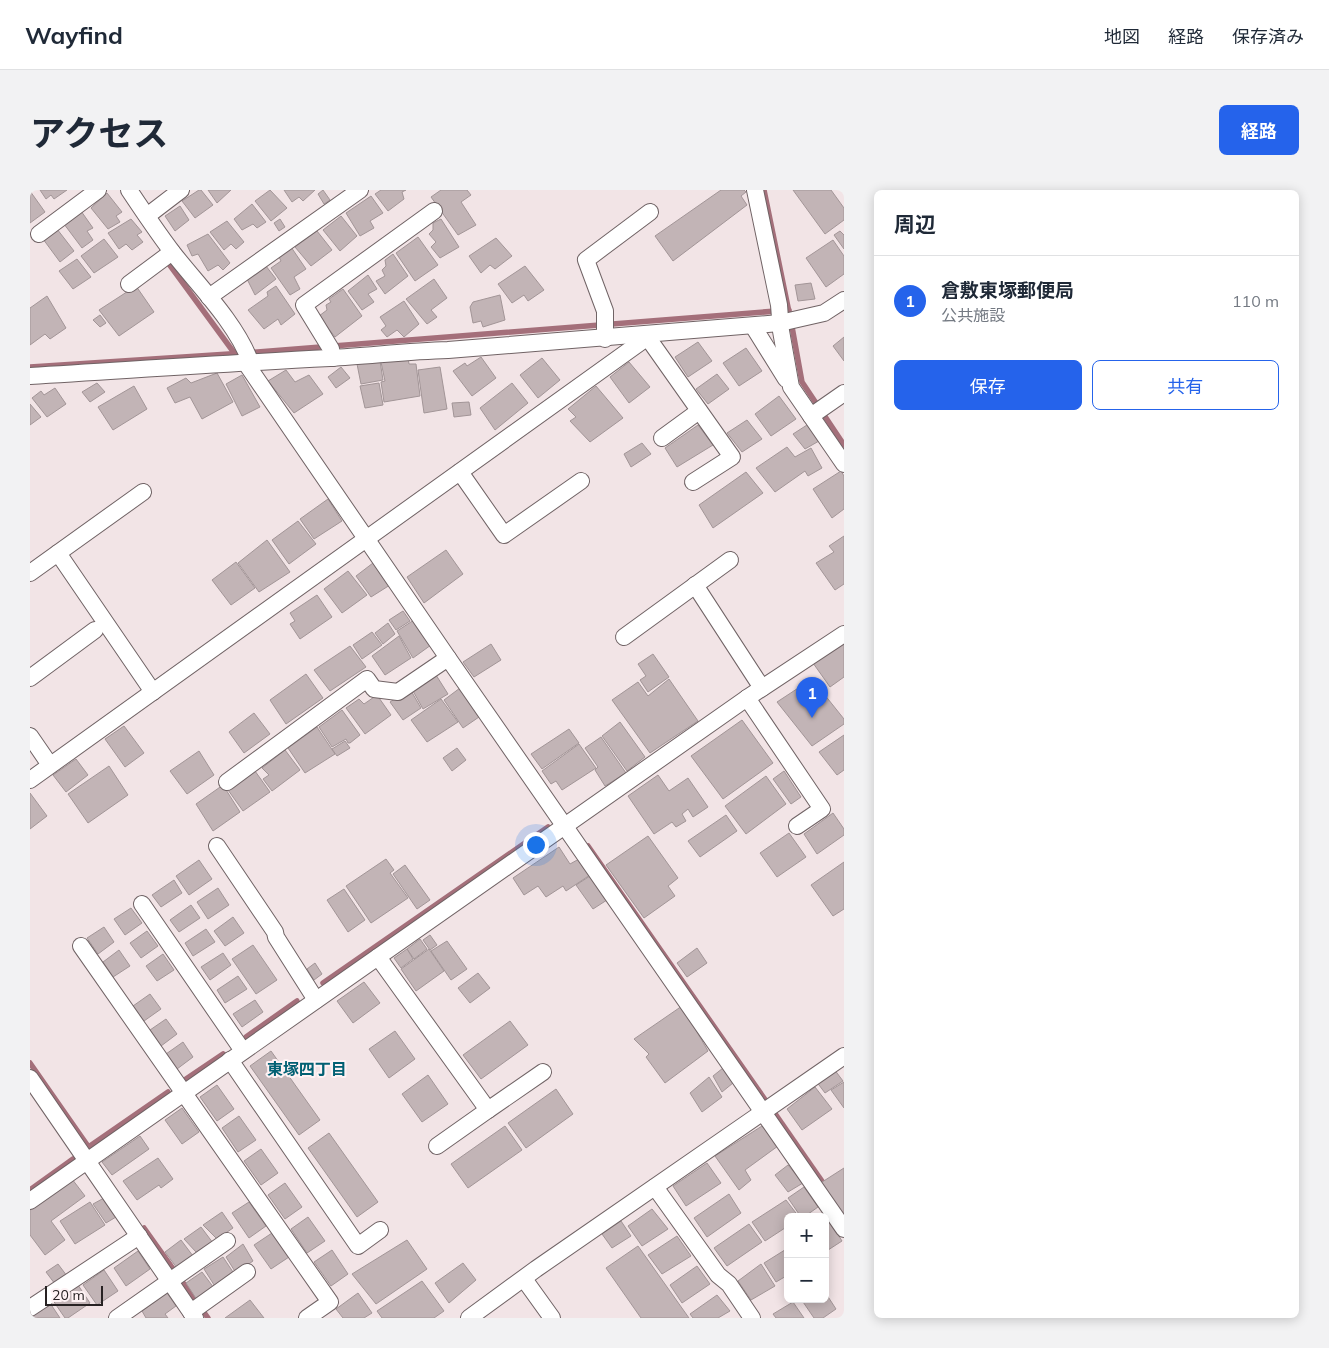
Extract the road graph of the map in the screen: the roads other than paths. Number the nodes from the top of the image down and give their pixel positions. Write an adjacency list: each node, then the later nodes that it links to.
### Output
1 (98, 190): 9 (street)
2 (129, 190): 8 (street)
3 (182, 190): 8 (street)
4 (360, 190): 12 (street)
5 (755, 190): 14 (street)
6 (434, 210): 18 (street)
7 (650, 212): 16 (street)
8 (147, 216): 10 (street)
9 (40, 234)
10 (172, 252): 11 (street); 12 (street)
11 (129, 284)
12 (209, 297): 19 (street)
13 (844, 300): 14 (street)
14 (784, 317): 15 (street); 21 (street)
15 (753, 326): 17 (street); 21 (street)
16 (605, 331): 17 (street); 18 (street)
17 (651, 335): 23 (street); 27 (street)
18 (330, 350): 19 (street)
19 (247, 356): 20 (street); 31 (street)
20 (30, 376)
21 (791, 387): 24 (street)
22 (844, 393): 24 (street)
23 (699, 411): 25 (street); 29 (street)
24 (811, 416): 26 (street)
25 (662, 438)
26 (844, 464)
27 (460, 472): 28 (street); 31 (street)
28 (581, 481)
29 (693, 482)
30 (143, 492): 32 (street)
31 (366, 539): 39 (street); 42 (street)
32 (58, 553): 34 (street); 42 (street)
33 (730, 560): 35 (street)
34 (30, 573)
35 (695, 585): 38 (street); 41 (street)
36 (96, 630): 40 (street)
37 (844, 634): 41 (street)
38 (624, 637)
39 (448, 658): 47 (street); 49 (street)
40 (30, 678)
41 (762, 688): 43 (street)
42 (153, 692): 45 (street)
43 (747, 698): 48 (street); 49 (street)
44 (30, 736): 45 (street)
45 (50, 765): 46 (street)
46 (30, 780)
47 (227, 782)
48 (797, 826)
49 (565, 827): 53 (street); 61 (street)
50 (217, 846): 54 (street)
51 (142, 904): 55 (street)
52 (81, 946): 59 (street)
53 (378, 957): 54 (street); 60 (street)
54 (316, 1000): 55 (street)
55 (237, 1056): 59 (street); 67 (street)
56 (844, 1056): 61 (street)
57 (543, 1072): 60 (street)
58 (30, 1078): 63 (street)
59 (182, 1092): 63 (street); 76 (street)
60 (488, 1110): 62 (street)
61 (762, 1112): 64 (street); 66 (street)
62 (437, 1146)
63 (86, 1161): 65 (street); 68 (street)
64 (655, 1187): 72 (street); 79 (street)
65 (30, 1201)
66 (844, 1229)
67 (380, 1230)
68 (139, 1236): 71 (street); 73 (street)
69 (227, 1241): 71 (street)
70 (247, 1272): 74 (street)
71 (176, 1278): 74 (street); 75 (street)
72 (524, 1279): 77 (street); 78 (street)
73 (30, 1308)
74 (196, 1311)
75 (118, 1318)
76 (306, 1318)
77 (469, 1318)
78 (552, 1318)
79 (752, 1318)

